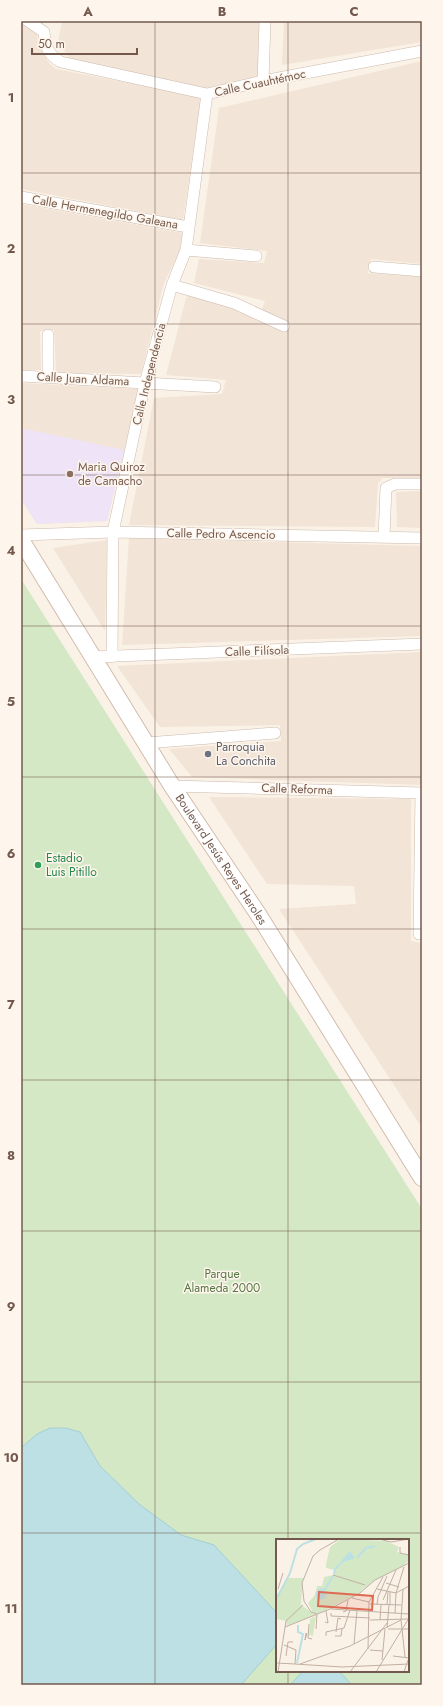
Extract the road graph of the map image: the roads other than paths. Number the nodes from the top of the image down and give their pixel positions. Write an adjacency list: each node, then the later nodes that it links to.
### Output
1 (28, 21): 3 (street, Calle Cuauhtémoc)
2 (265, 21): 5 (street)
3 (45, 27): 6 (street, Calle Cuauhtémoc)
4 (422, 51): 5 (street, Calle Cuauhtémoc)
5 (263, 81): 6 (street, Calle Cuauhtémoc)
6 (207, 94): 8 (street, Calle Independencia)
7 (21, 197): 8 (street, Calle Hermenegildo Galeana)
8 (188, 227): 9 (street, Calle Independencia)
9 (186, 250): 10 (street); 13 (street, Calle Independencia)
10 (256, 256)
11 (374, 267): 12 (street)
12 (422, 271)
13 (172, 285): 14 (street); 18 (street, Calle Independencia)
14 (284, 326)
15 (48, 335): 17 (street)
16 (21, 376): 17 (street, Calle Juan Aldama)
17 (48, 378): 18 (street, Calle Juan Aldama)
18 (145, 383): 19 (street, Calle Juan Aldama); 21 (street, Calle Independencia)
19 (215, 387)
20 (422, 484): 23 (street)
21 (113, 532): 22 (street, Calle Pedro Ascencio); 23 (street, Calle Pedro Ascencio); 28 (street, Calle Independencia)
22 (21, 535)
23 (384, 537): 24 (street, Calle Pedro Ascencio)
24 (422, 538)
25 (21, 540): 27 (main road, Boulevard Jesús Reyes Heroles)
26 (422, 644): 28 (street, Calle Filísola)
27 (92, 657): 28 (street, Calle Filísola); 30 (main road, Boulevard Jesús Reyes Heroles)
28 (112, 657)
29 (275, 733): 30 (street)
30 (146, 743): 31 (main road, Boulevard Jesús Reyes Heroles)
31 (172, 786): 32 (street, Calle Reforma); 34 (main road, Boulevard Jesús Reyes Heroles)
32 (421, 793): 33 (street)
33 (420, 934)
34 (422, 1178)

